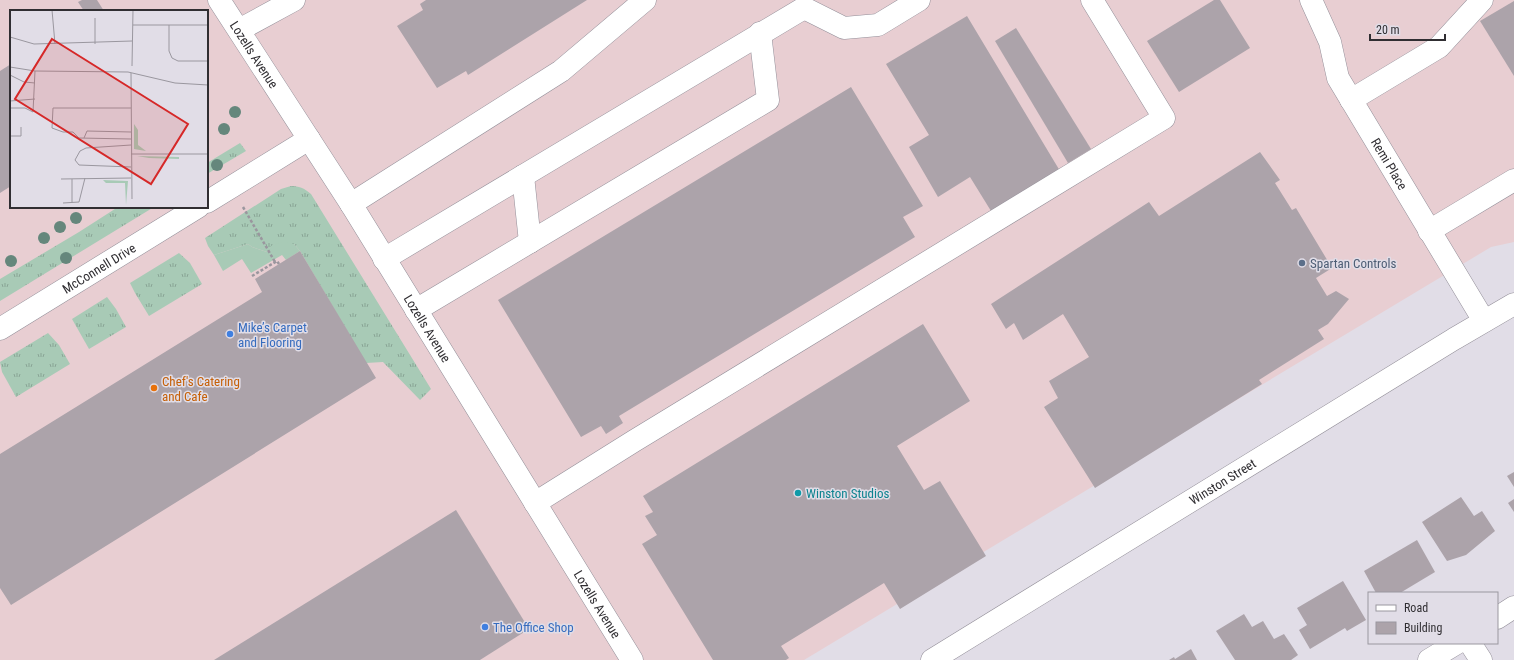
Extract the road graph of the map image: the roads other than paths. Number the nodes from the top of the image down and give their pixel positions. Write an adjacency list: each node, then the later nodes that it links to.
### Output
1 (219, 0): 8 (street, Lozells Avenue)
2 (294, 0): 8 (street)
3 (645, 0): 15 (street)
4 (919, 0): 9 (street)
5 (1092, 0): 24 (street)
6 (1311, 0): 10 (street, Remi Place)
7 (1482, 0): 10 (street)
8 (239, 30): 11 (street, Lozells Avenue)
9 (760, 33): 12 (street); 18 (street)
10 (1351, 100): 17 (street, Remi Place)
11 (309, 139): 14 (street); 15 (street, Lozells Avenue)
12 (523, 176): 18 (street); 19 (street)
13 (1514, 180): 17 (street)
14 (208, 201)
15 (351, 204): 19 (street, Lozells Avenue)
16 (196, 208): 23 (street, McConnell Drive)
17 (1429, 231): 22 (street, Remi Place)
18 (530, 242): 21 (street)
19 (384, 259): 21 (street, Lozells Avenue)
20 (1514, 304): 22 (street, Winston Street)
21 (416, 310): 24 (street, Lozells Avenue)
22 (1484, 321): 30 (street, Winston Street)
23 (0, 329)
24 (535, 503): 29 (street, Lozells Avenue)
25 (1514, 607): 26 (street)
26 (1498, 617)
27 (1454, 644): 31 (street)
28 (1471, 644): 32 (street)
29 (632, 660)
30 (932, 660)
31 (1429, 660)
32 (1481, 660)

